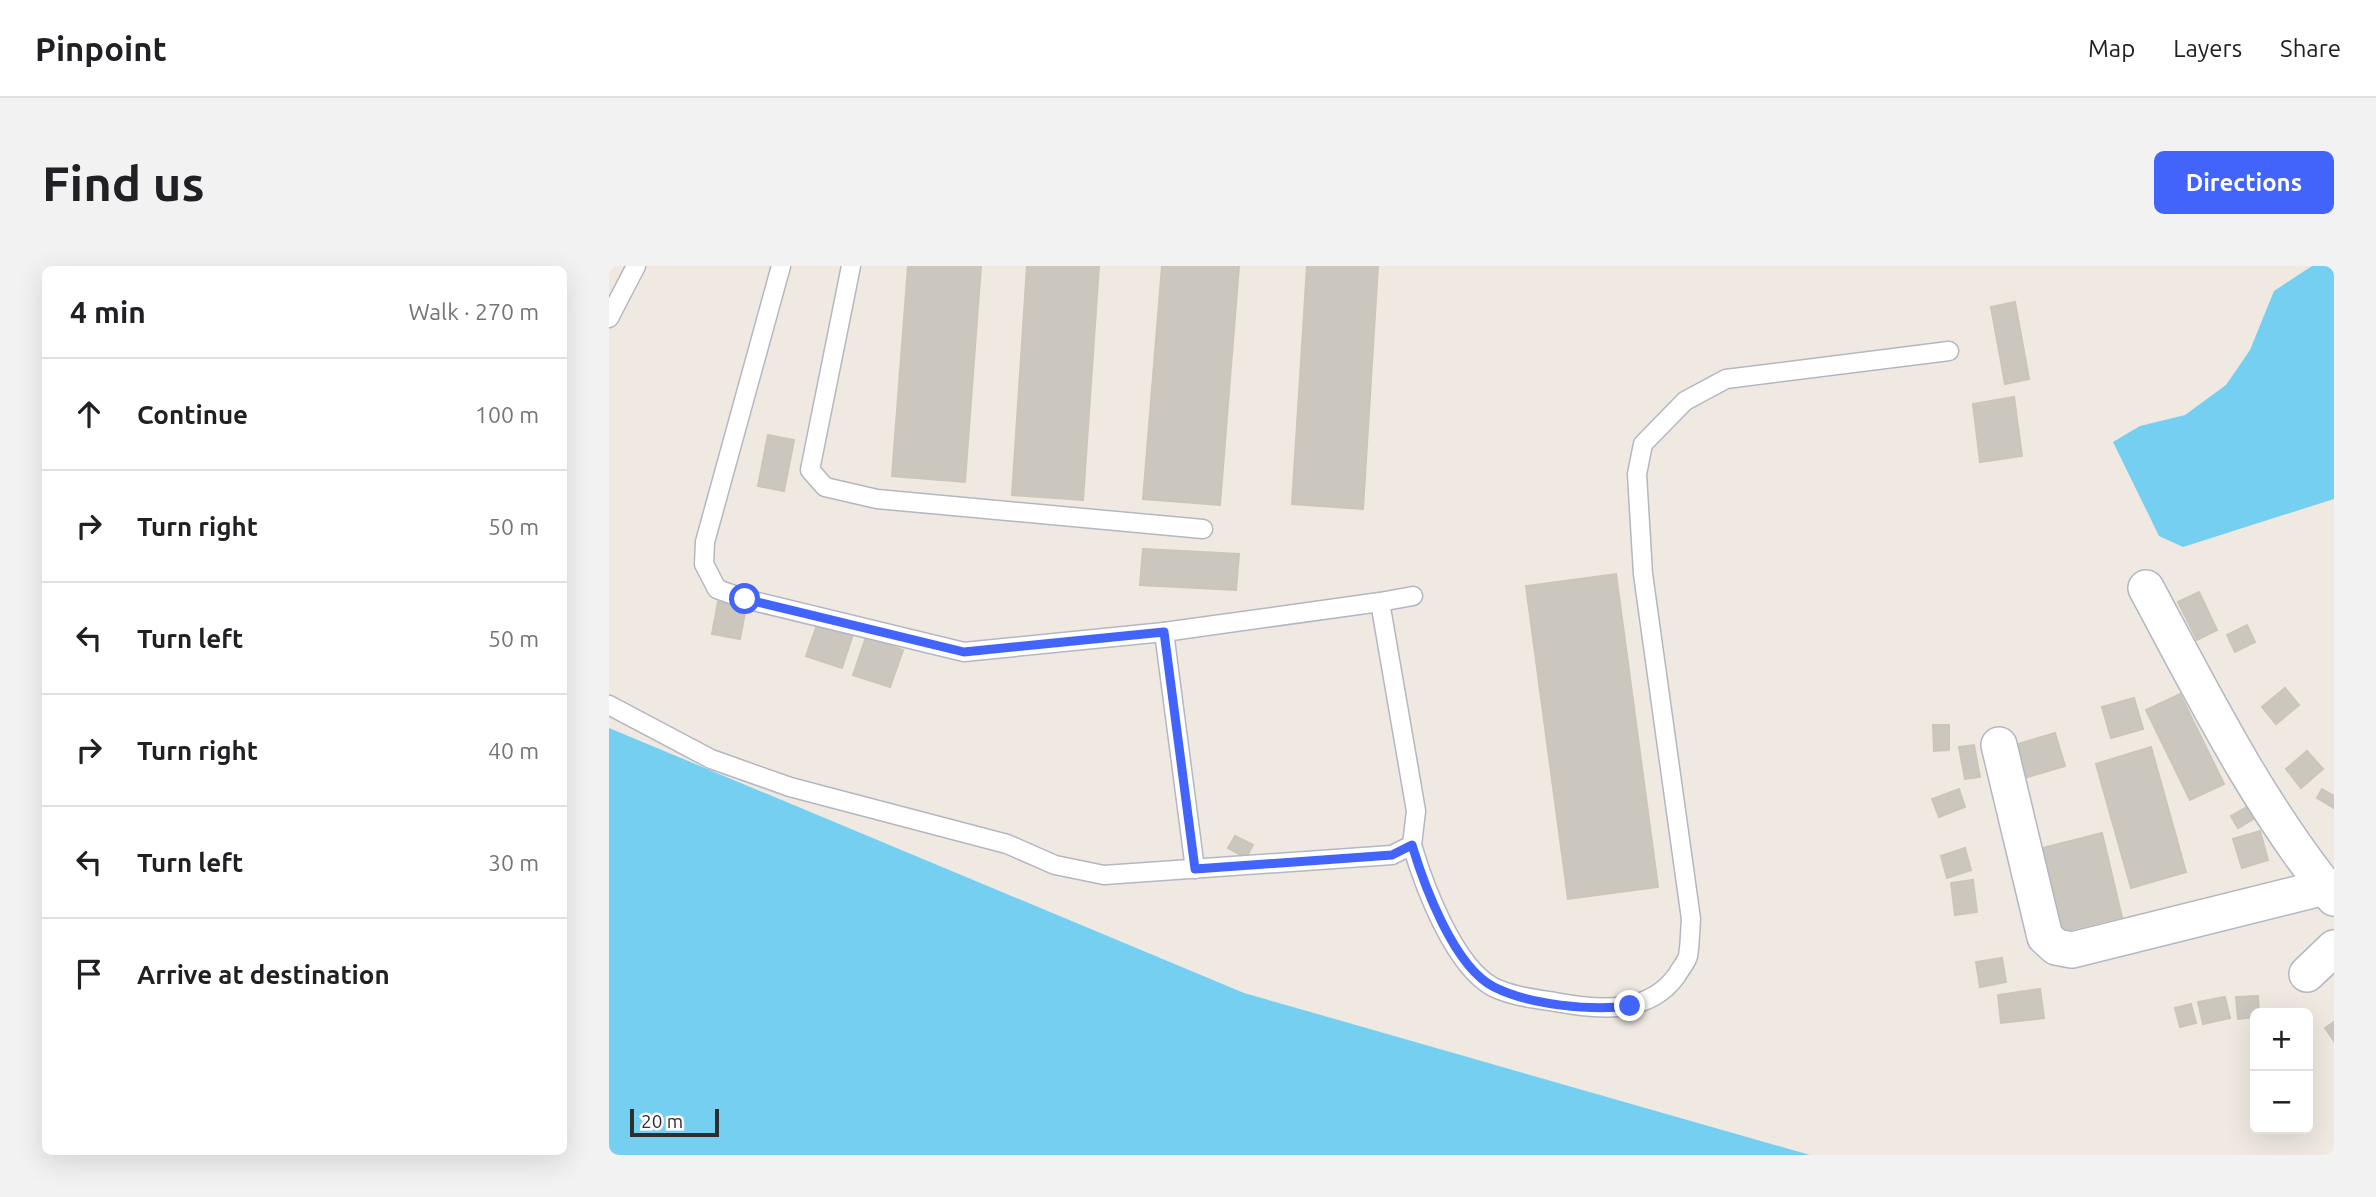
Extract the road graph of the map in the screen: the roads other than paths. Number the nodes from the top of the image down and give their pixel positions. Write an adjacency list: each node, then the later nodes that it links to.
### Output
1 (636, 266): 4 (lane)
2 (781, 266): 10 (lane)
3 (851, 266): 6 (lane)
4 (609, 318)
5 (1949, 351): 13 (lane)
6 (1203, 529)
7 (2146, 588): 15 (street)
8 (1413, 596): 9 (lane)
9 (1380, 602): 10 (lane); 13 (lane)
10 (1164, 632): 14 (lane)
11 (609, 705): 14 (lane)
12 (1999, 745): 15 (street)
13 (1412, 845): 14 (lane)
14 (1195, 869)
15 (2329, 893)
16 (2334, 947): 17 (street)
17 (2307, 974)

